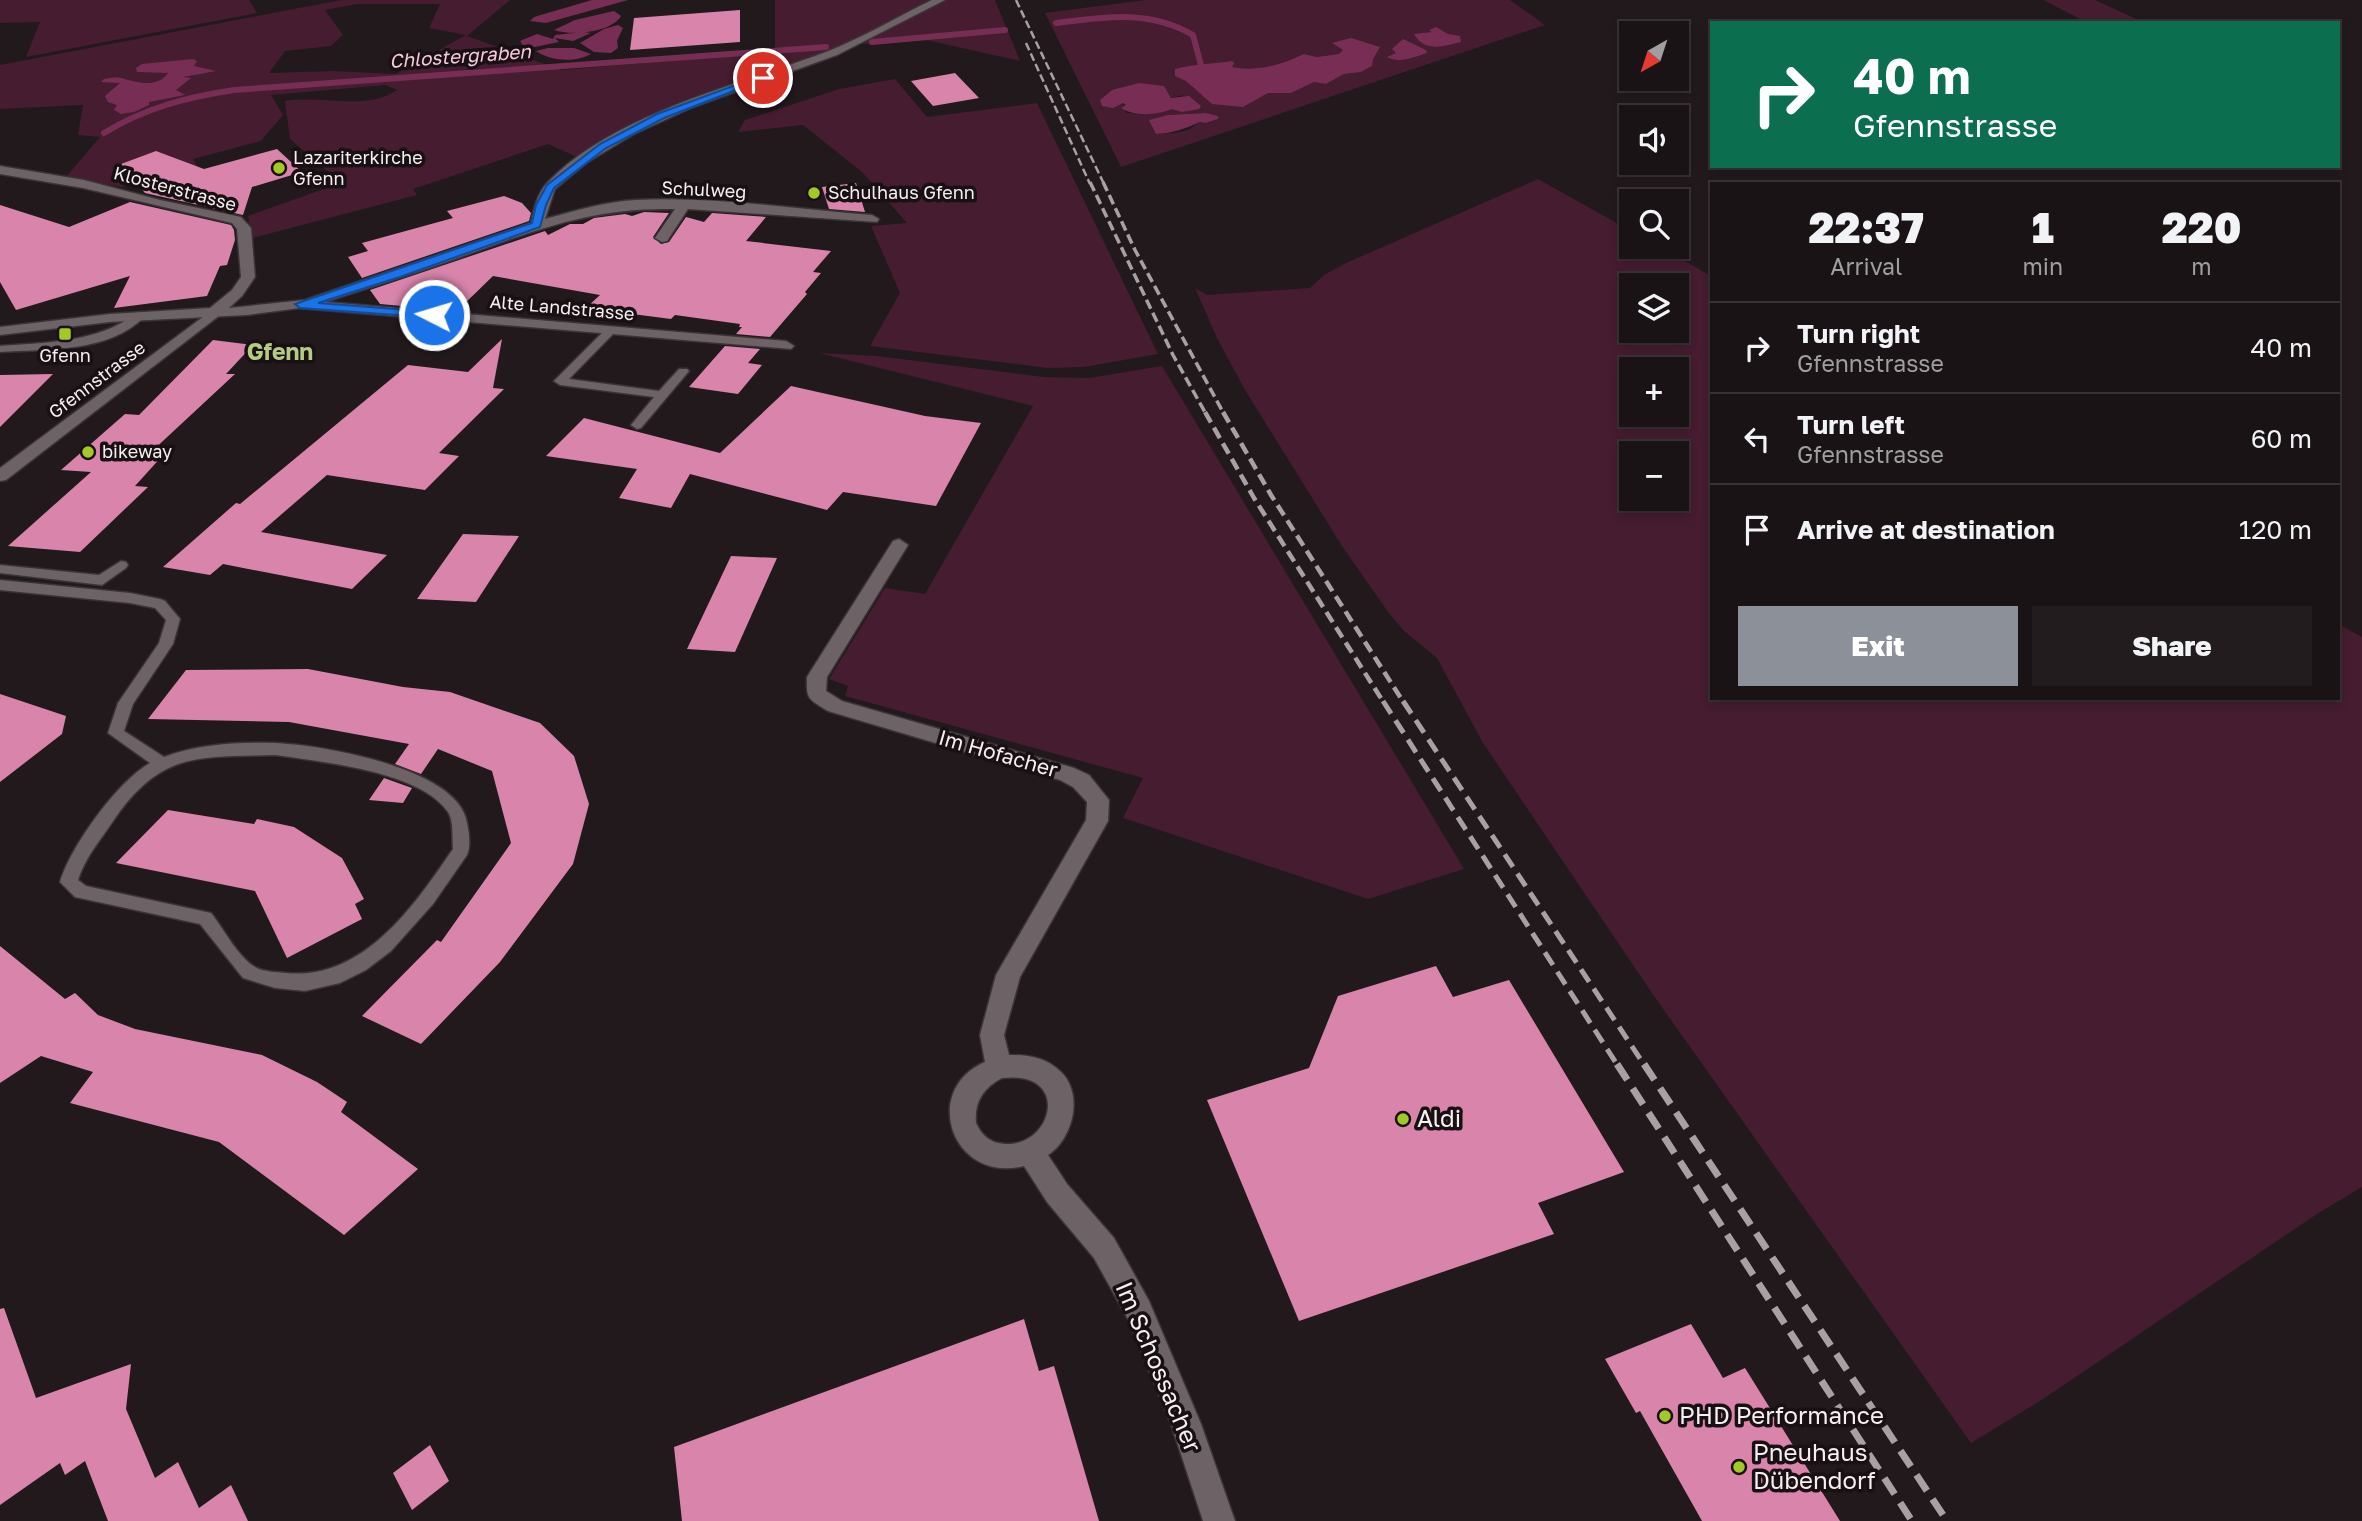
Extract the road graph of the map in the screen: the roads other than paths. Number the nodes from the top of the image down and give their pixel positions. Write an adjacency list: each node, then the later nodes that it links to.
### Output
1 (940, 0): 5 (street)
2 (0, 170): 8 (street, Klosterstrasse)
3 (684, 205): 4 (street, Schulweg); 5 (street, Schulweg); 6 (street)
4 (872, 219)
5 (537, 225): 7 (street)
6 (662, 237)
7 (300, 304): 8 (street, Alte Landstrasse); 11 (street, Alte Landstrasse)
8 (215, 313): 9 (street, Alte Landstrasse); 17 (street, Gfennstrasse)
9 (139, 316): 10 (street, Alte Landstrasse); 13 (lane)
10 (0, 331)
11 (609, 332): 12 (street, Alte Landstrasse); 15 (lane)
12 (786, 346)
13 (0, 349)
14 (683, 371): 15 (lane)
15 (662, 395): 16 (lane)
16 (637, 425)
17 (0, 476)
18 (900, 545): 23 (street, Im Hofacher)
19 (121, 565): 20 (lane)
20 (0, 569)
21 (0, 585): 22 (lane)
22 (160, 762): 22 (lane)
23 (999, 1067): 24 (street); 24 (street)
24 (1031, 1153): 25 (street, Im Schossacher)
25 (1219, 1521)

